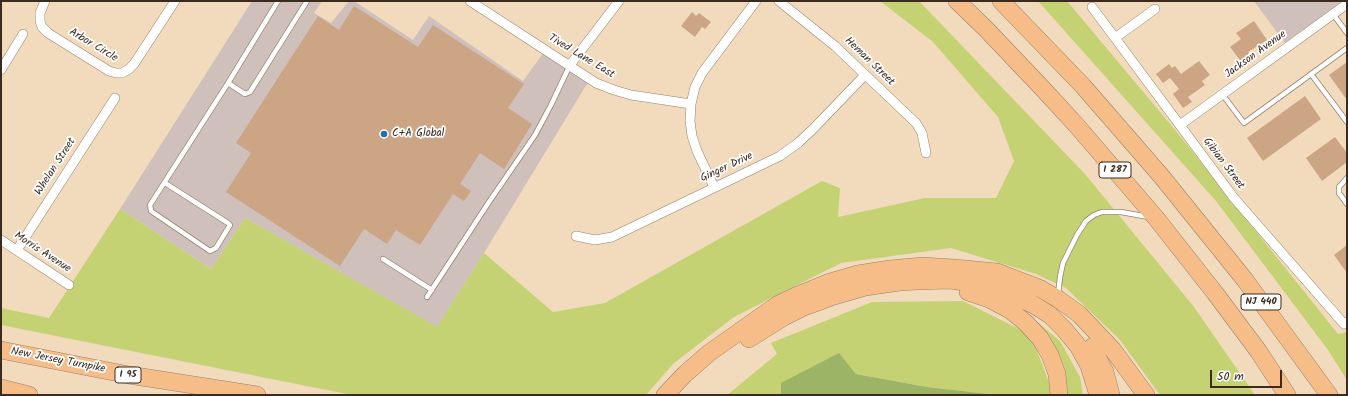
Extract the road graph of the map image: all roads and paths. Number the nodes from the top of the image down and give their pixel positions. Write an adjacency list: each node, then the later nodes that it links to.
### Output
1 (46, 1): 2 (street, Arbor Circle)
2 (175, 1)
3 (278, 1): 24 (lane)
4 (307, 1): 24 (lane)
5 (470, 1): 11 (street, Tived Lane East)
6 (619, 1): 20 (street)
7 (756, 1): 27 (street)
8 (779, 1): 23 (street, Heman Street)
9 (957, 1): 36 (highway, I 287)
10 (1001, 1): 35 (highway, I 287)
11 (484, 5): 20 (street, Tived Lane East)
12 (1092, 7): 18 (street, Gibian Street)
13 (1346, 8): 15 (street, Jackson Avenue)
14 (1155, 9): 18 (street)
15 (1333, 14): 16 (lane); 25 (street, Jackson Avenue)
16 (1347, 33)
17 (23, 34): 21 (street)
18 (1115, 38): 29 (street, Gibian Street)
19 (1347, 48): 22 (lane)
20 (570, 65): 27 (street, Tived Lane East); 44 (lane)
21 (1, 70)
22 (1311, 74): 25 (lane); 28 (lane)
23 (866, 75): 30 (street, Heman Street); 33 (street, Ginger Drive)
24 (228, 83): 32 (lane)
25 (1222, 94): 29 (street, Jackson Avenue)
26 (115, 98): 39 (street, Whelan Street)
27 (691, 104): 33 (street)
28 (1347, 122)
29 (1180, 125): 47 (street, Gibian Street)
30 (926, 153)
31 (1347, 178): 34 (lane)
32 (165, 183): 32 (lane)
33 (714, 187): 37 (street, Ginger Drive)
34 (1347, 204)
35 (1190, 211): 59 (highway, NJ 440)
36 (1156, 218): 46 (lane); 58 (highway, I 287)
37 (576, 236)
38 (1, 240): 39 (street, Morris Avenue)
39 (17, 250): 43 (street, Morris Avenue)
40 (383, 259): 44 (lane)
41 (984, 272): 46 (highway); 52 (highway); 56 (highway)
42 (934, 282): 53 (highway); 54 (highway); 55 (highway)
43 (69, 285)
44 (432, 290): 45 (lane)
45 (427, 297)
46 (1058, 299): 57 (highway)
47 (1347, 322)
48 (1, 350): 51 (highway, New Jersey Turnpike / I 95)
49 (1, 388): 50 (highway)
50 (29, 395)
51 (257, 395)
52 (665, 395)
53 (681, 395)
54 (1059, 395)
55 (1098, 395)
56 (1111, 395)
57 (1146, 395)
58 (1287, 395)
59 (1329, 395)

